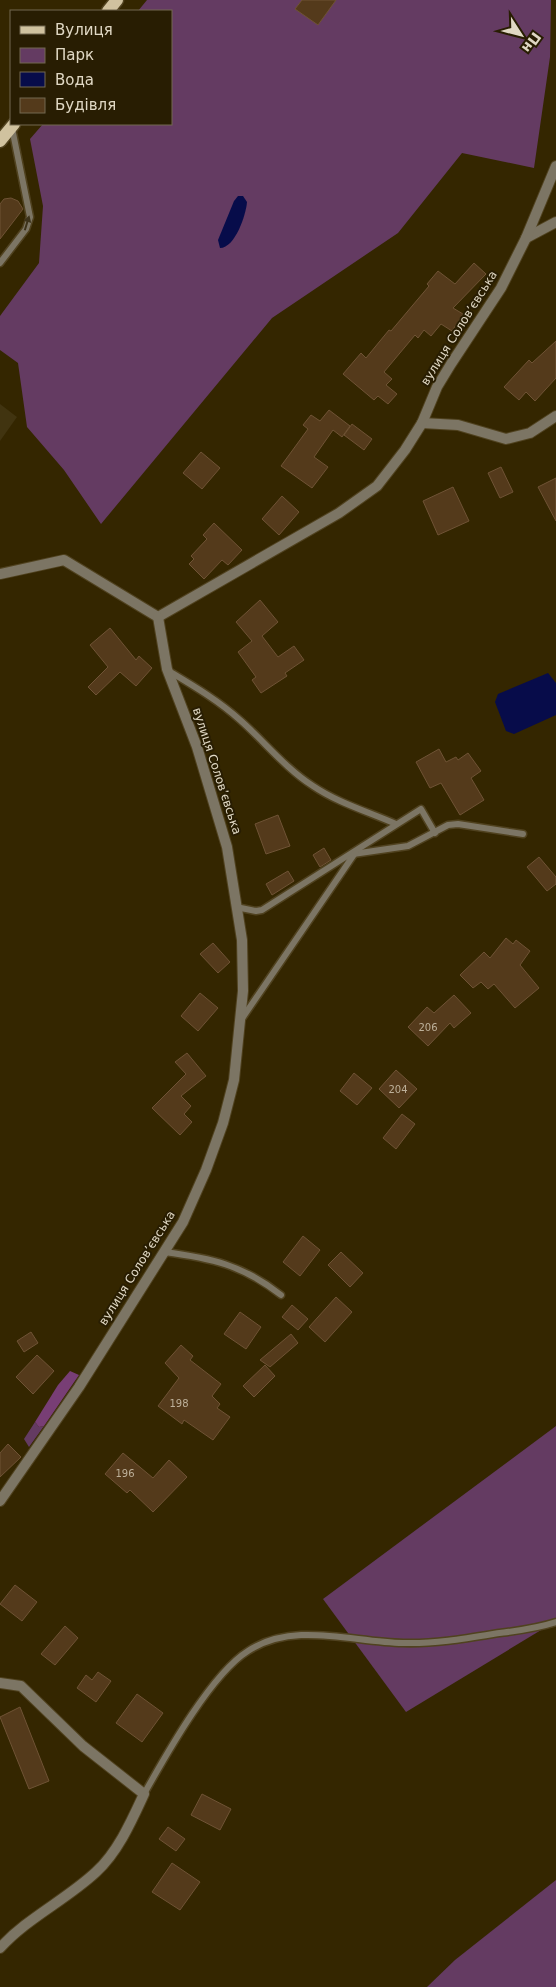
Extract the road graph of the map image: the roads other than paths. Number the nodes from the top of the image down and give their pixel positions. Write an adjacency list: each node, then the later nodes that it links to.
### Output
1 (117, 0): 2 (main road)
2 (109, 10)
3 (13, 125): 4 (main road); 8 (lane, one-way to 3)
4 (0, 141)
5 (556, 166): 7 (street, вулиця Соловʼєвська)
6 (556, 222): 7 (street)
7 (526, 238): 10 (street, вулиця Соловʼєвська)
8 (0, 262)
9 (556, 416): 10 (street)
10 (422, 423): 12 (street, вулиця Соловʼєвська)
11 (0, 574): 12 (street)
12 (158, 616): 13 (street, вулиця Соловʼєвська)
13 (167, 669): 14 (lane); 18 (street, вулиця Соловʼєвська)
14 (396, 824): 15 (lane); 17 (lane)
15 (435, 833): 16 (lane); 17 (lane)
16 (523, 834)
17 (352, 854): 18 (lane); 19 (lane)
18 (236, 907): 19 (street, вулиця Соловʼєвська)
19 (241, 1020): 20 (street, вулиця Соловʼєвська)
20 (164, 1252): 21 (lane); 22 (street, вулиця Соловʼєвська)
21 (281, 1294)
22 (0, 1501)
23 (556, 1622): 25 (lane)
24 (0, 1683): 25 (street)
25 (144, 1794): 26 (street)
26 (0, 1948)

